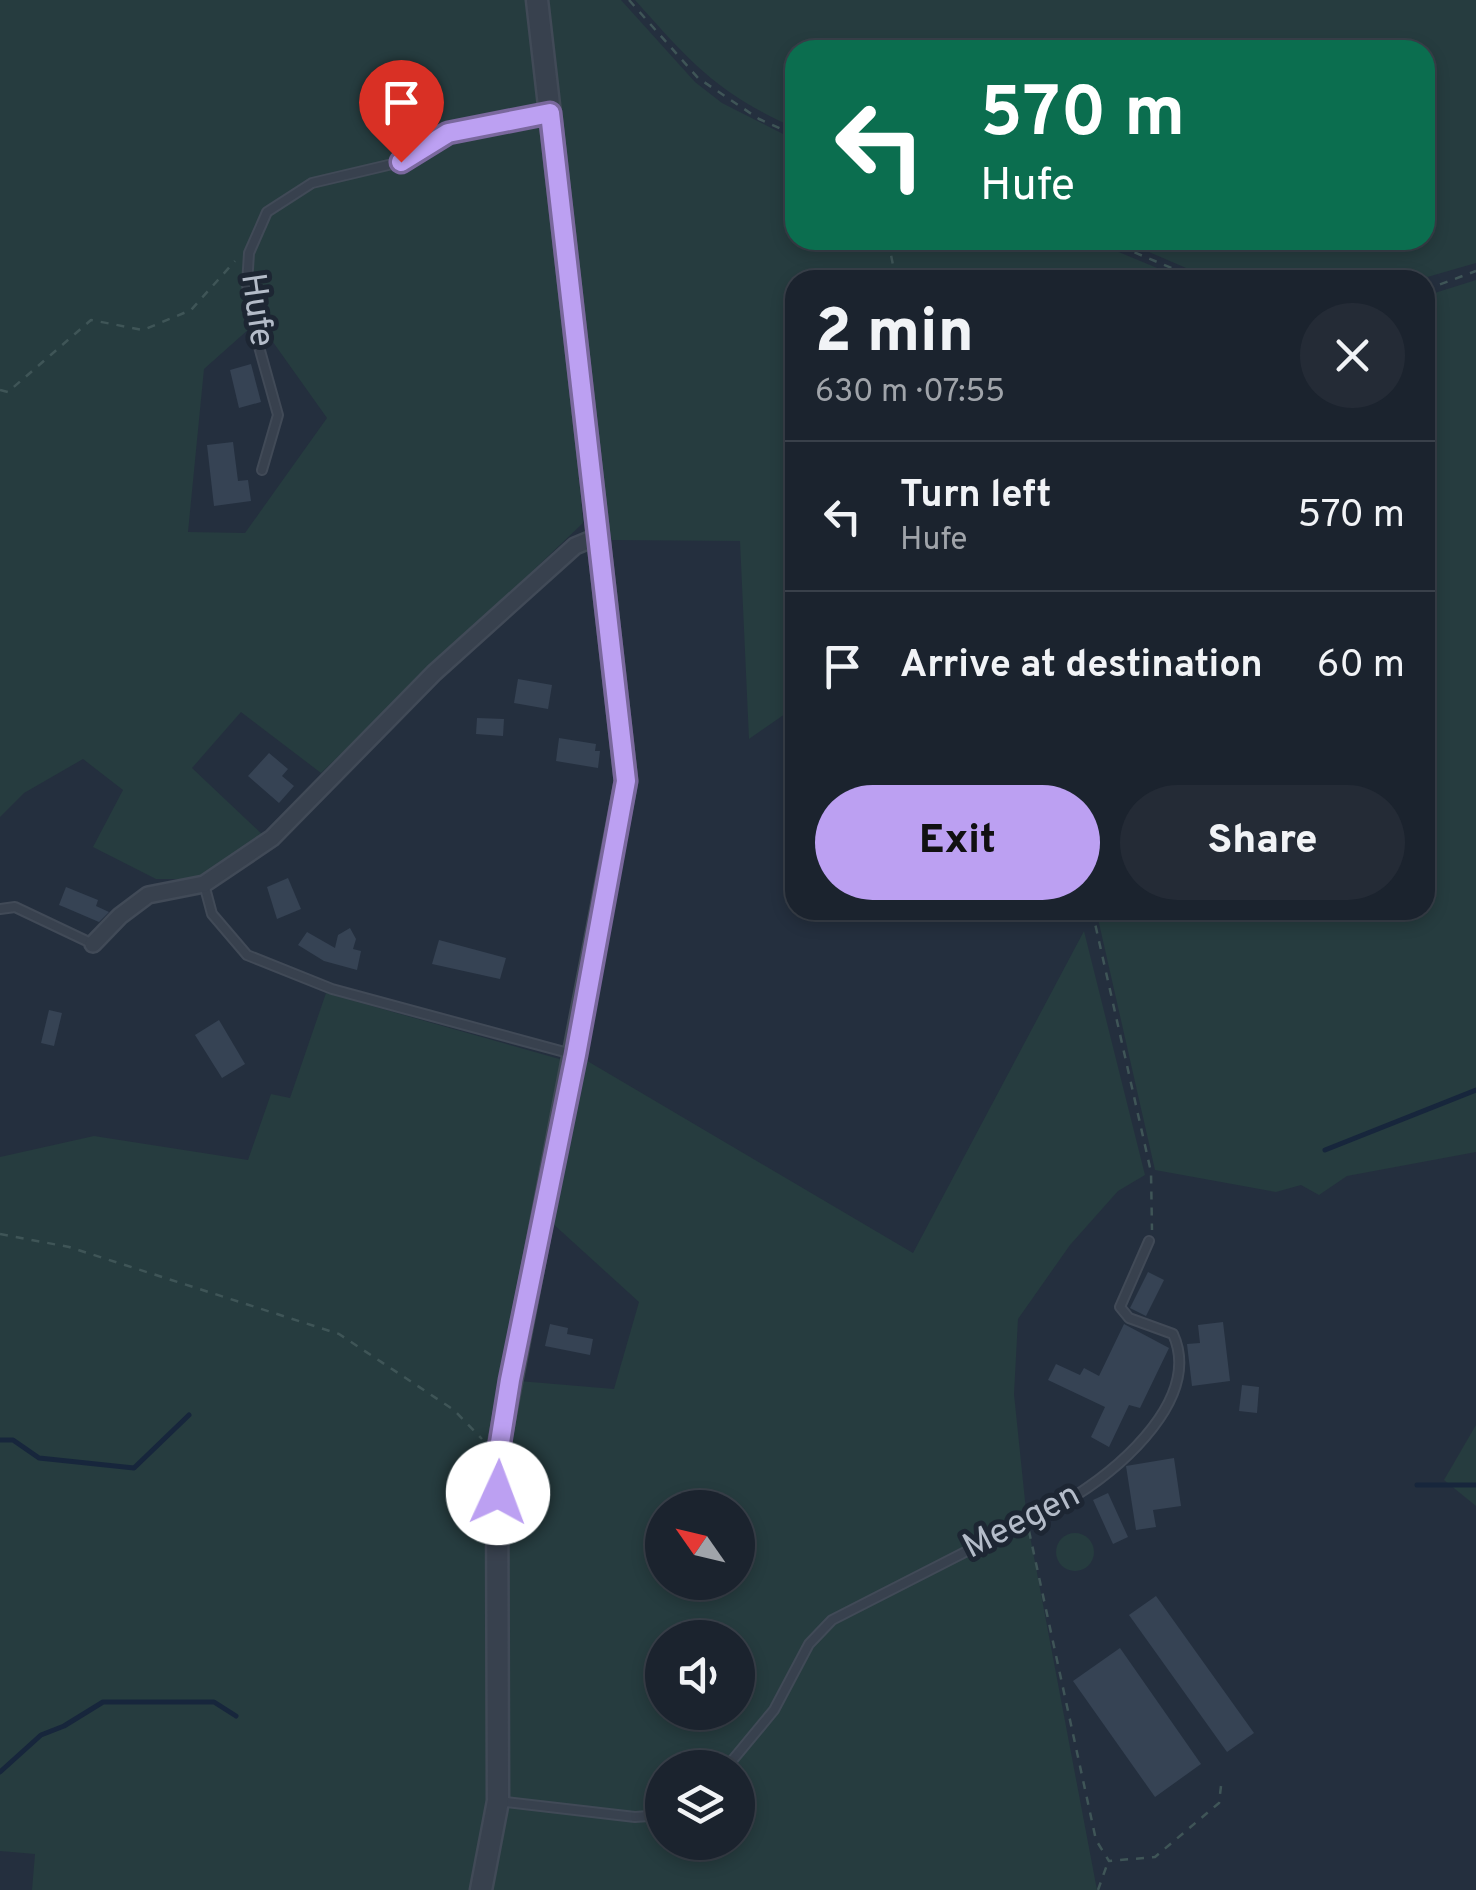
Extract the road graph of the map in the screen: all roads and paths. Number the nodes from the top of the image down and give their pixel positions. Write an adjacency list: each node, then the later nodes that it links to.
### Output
1 (538, 0): 3 (street)
2 (629, 0): 4 (path)
3 (550, 113): 6 (lane, Hufe); 12 (street)
4 (785, 131)
5 (1128, 250): 7 (path)
6 (249, 252): 10 (path); 11 (lane, Hufe)
7 (1176, 270)
8 (1476, 271): 9 (path)
9 (1435, 286)
10 (0, 390)
11 (262, 470)
12 (598, 536): 13 (street); 17 (street)
13 (204, 884): 16 (street); 17 (lane)
14 (0, 909): 16 (lane)
15 (1094, 920): 19 (path)
16 (93, 944)
17 (576, 1055): 20 (street)
18 (0, 1234): 20 (path)
19 (1150, 1241): 21 (lane, Meegen)
20 (498, 1455): 24 (street)
21 (1027, 1520): 22 (lane, Meegen); 26 (path)
22 (741, 1750)
23 (1222, 1786): 26 (path)
24 (498, 1801): 25 (lane); 27 (street)
25 (645, 1817)
26 (1109, 1861): 28 (path)
27 (481, 1890)
28 (1098, 1890)

